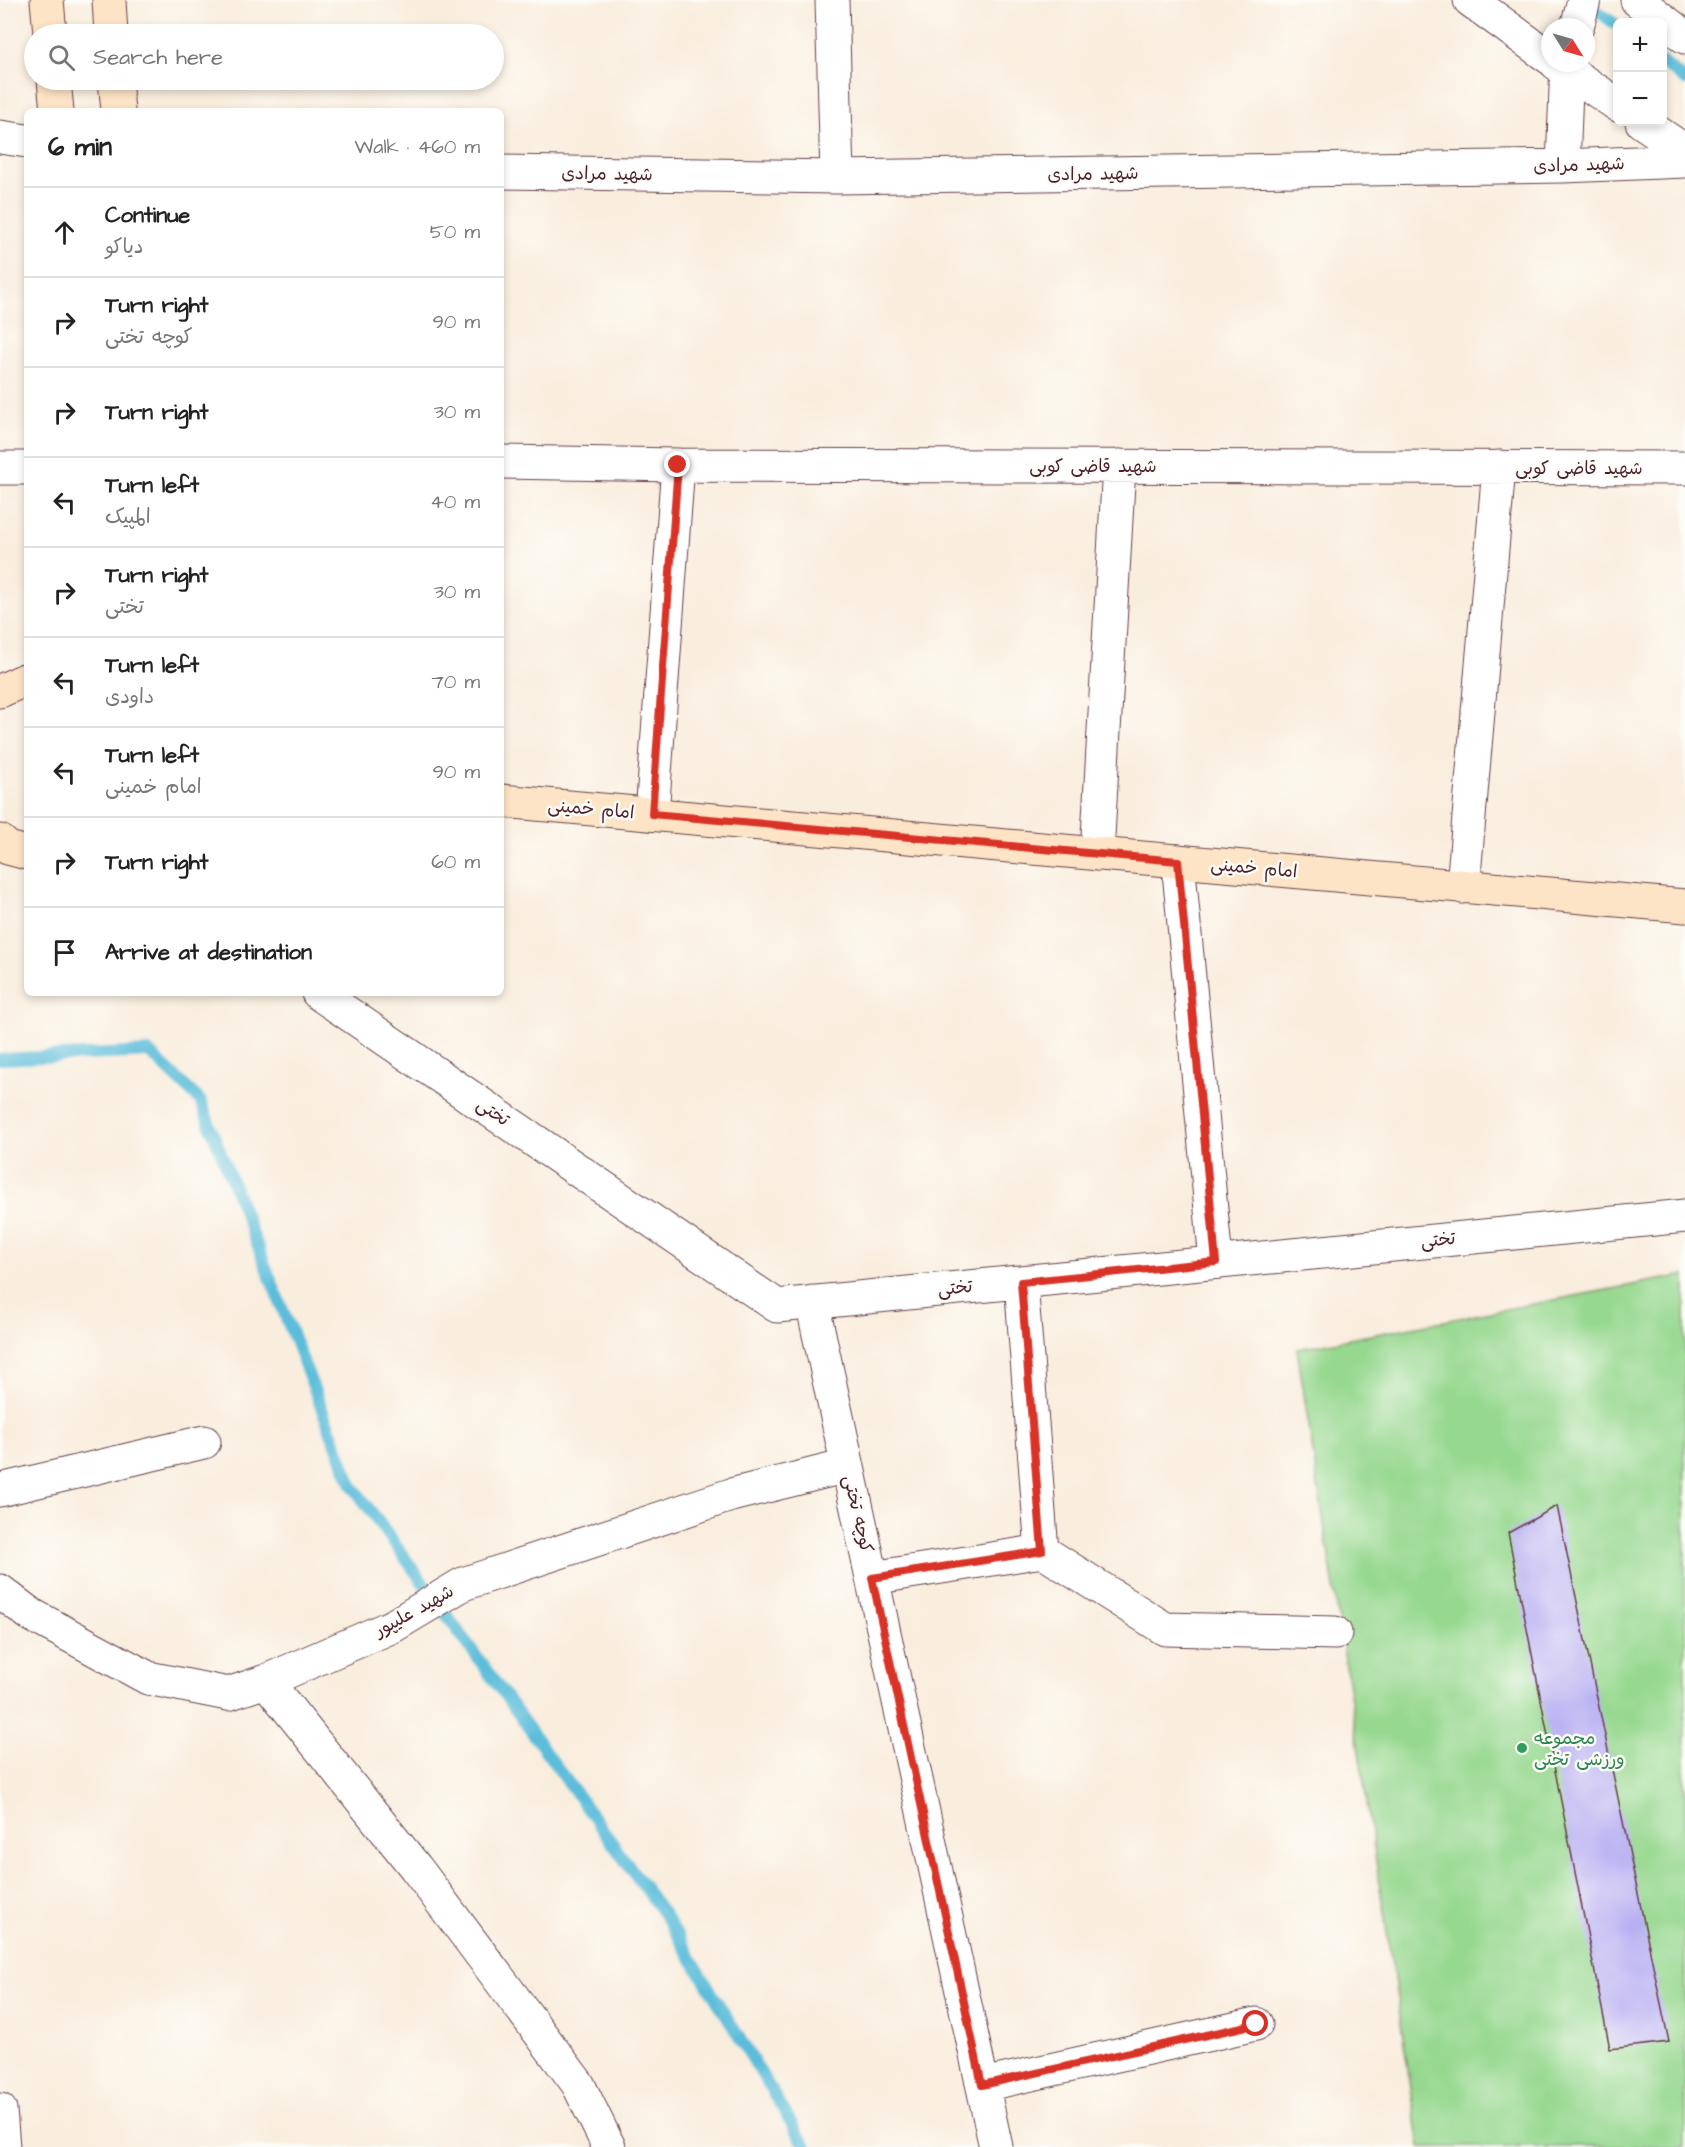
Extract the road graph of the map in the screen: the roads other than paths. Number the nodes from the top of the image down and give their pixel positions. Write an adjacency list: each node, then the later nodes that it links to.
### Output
1 (47, 0): 8 (main road)
2 (109, 0): 9 (main road)
3 (832, 0): 26 (street)
4 (1470, 0): 11 (street)
5 (1584, 0): 7 (street)
6 (1637, 0): 10 (street)
7 (1579, 18)
8 (49, 24)
9 (110, 24)
10 (1685, 37)
11 (1541, 50)
12 (1560, 72): 24 (street)
13 (1572, 72): 16 (street)
14 (55, 90): 17 (main road)
15 (116, 90): 18 (main road)
16 (1613, 102)
17 (57, 108)
18 (118, 108)
19 (1648, 126): 22 (street)
20 (0, 137): 21 (street)
21 (24, 141)
22 (1685, 151)
23 (1685, 162): 24 (street, شهید مرادی)
24 (1563, 166): 26 (street, شهید مرادی)
25 (504, 172): 26 (street, شهید مرادی)
26 (837, 177)
27 (504, 462): 28 (street, شهید قاضی کوبی)
28 (678, 465): 29 (street, شهید قاضی کوبی); 35 (street)
29 (1119, 466): 30 (street, شهید قاضی کوبی); 38 (street)
30 (1498, 467): 33 (street, شهید قاضی کوبی); 40 (street)
31 (0, 468): 32 (street)
32 (24, 468)
33 (1685, 468)
34 (504, 801): 35 (main road, امام خمینی)
35 (652, 814): 38 (main road, امام خمینی)
36 (0, 841): 37 (main road)
37 (24, 852)
38 (1097, 854): 39 (main road, امام خمینی)
39 (1178, 861): 40 (main road, امام خمینی); 44 (street)
40 (1463, 886): 41 (main road, امام خمینی)
41 (1685, 906)
42 (322, 996): 46 (street, تختی)
43 (1685, 1216): 44 (street, تختی)
44 (1216, 1262): 45 (street, تختی)
45 (1021, 1282): 46 (street, تختی); 50 (street)
46 (812, 1302): 48 (street, کوچه تختی)
47 (204, 1442): 49 (street)
48 (847, 1466): 51 (street, کوچه تختی); 54 (street, شهید علیپور)
49 (0, 1490)
50 (1042, 1551): 51 (street); 53 (street)
51 (872, 1578): 56 (street, کوچه تختی)
52 (0, 1591): 54 (street, شهید علیپور)
53 (1335, 1633)
54 (266, 1681): 57 (street)
55 (1256, 2024): 56 (street)
56 (982, 2085): 58 (street, کوچه تختی)
57 (609, 2147)
58 (996, 2147)

